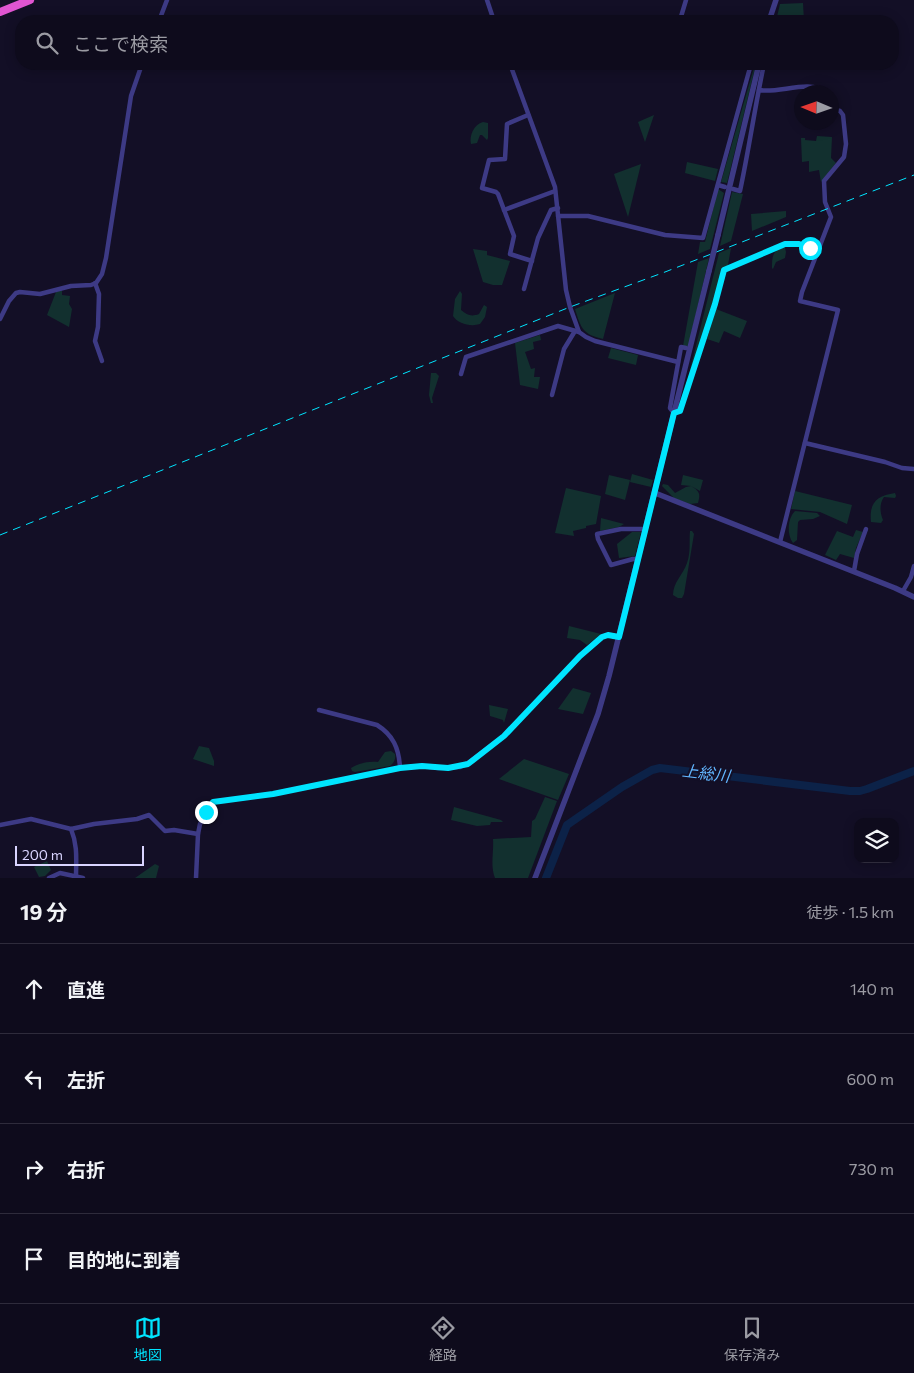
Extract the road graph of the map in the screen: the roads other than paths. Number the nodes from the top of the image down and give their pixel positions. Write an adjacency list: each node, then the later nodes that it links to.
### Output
1 (30, 0): 6 (highway)
2 (167, 0): 7 (street)
3 (487, 0): 8 (street)
4 (686, 0): 9 (street)
5 (776, 0): 10 (street)
6 (0, 12)
7 (161, 15)
8 (492, 15)
9 (682, 15)
10 (772, 15)
11 (140, 70): 29 (street)
12 (512, 70): 19 (street)
13 (749, 70): 20 (street)
14 (757, 70): 40 (street, bridge)
15 (763, 70): 17 (street)
16 (794, 88): 17 (street)
17 (759, 90): 22 (street)
18 (839, 111): 27 (street)
19 (528, 115): 23 (street); 25 (street)
20 (718, 185): 21 (street); 26 (street)
21 (725, 187)
22 (733, 189)
23 (555, 191): 24 (street); 25 (street)
24 (558, 208): 26 (street); 28 (street)
25 (504, 210): 28 (street)
26 (558, 216): 32 (street)
27 (818, 252): 35 (street); 41 (street)
28 (532, 261): 30 (street)
29 (95, 283): 31 (street); 36 (street)
30 (524, 290)
31 (0, 319)
32 (577, 332): 37 (street); 38 (street); 39 (street)
33 (686, 348): 37 (street)
34 (694, 350): 35 (street)
35 (700, 351): 40 (street)
36 (102, 361)
37 (678, 362): 40 (street)
38 (462, 374)
39 (552, 394)
40 (674, 413): 43 (street)
41 (805, 443): 42 (street); 46 (street)
42 (914, 468)
43 (655, 493): 44 (street); 46 (street)
44 (645, 529): 47 (street); 47 (street)
45 (866, 529): 49 (street)
46 (780, 542): 49 (street)
47 (638, 559): 52 (street)
48 (914, 566): 50 (street)
49 (854, 571): 50 (street)
50 (903, 591): 51 (street)
51 (914, 597)
52 (619, 637): 54 (street); 62 (street)
53 (319, 710): 54 (street)
54 (400, 768): 57 (street)
55 (0, 825): 56 (street)
56 (71, 829): 57 (street); 58 (street)
57 (198, 834): 61 (street)
58 (76, 877): 59 (street); 60 (street)
59 (49, 878)
60 (83, 878)
61 (196, 878)
62 (535, 878)

